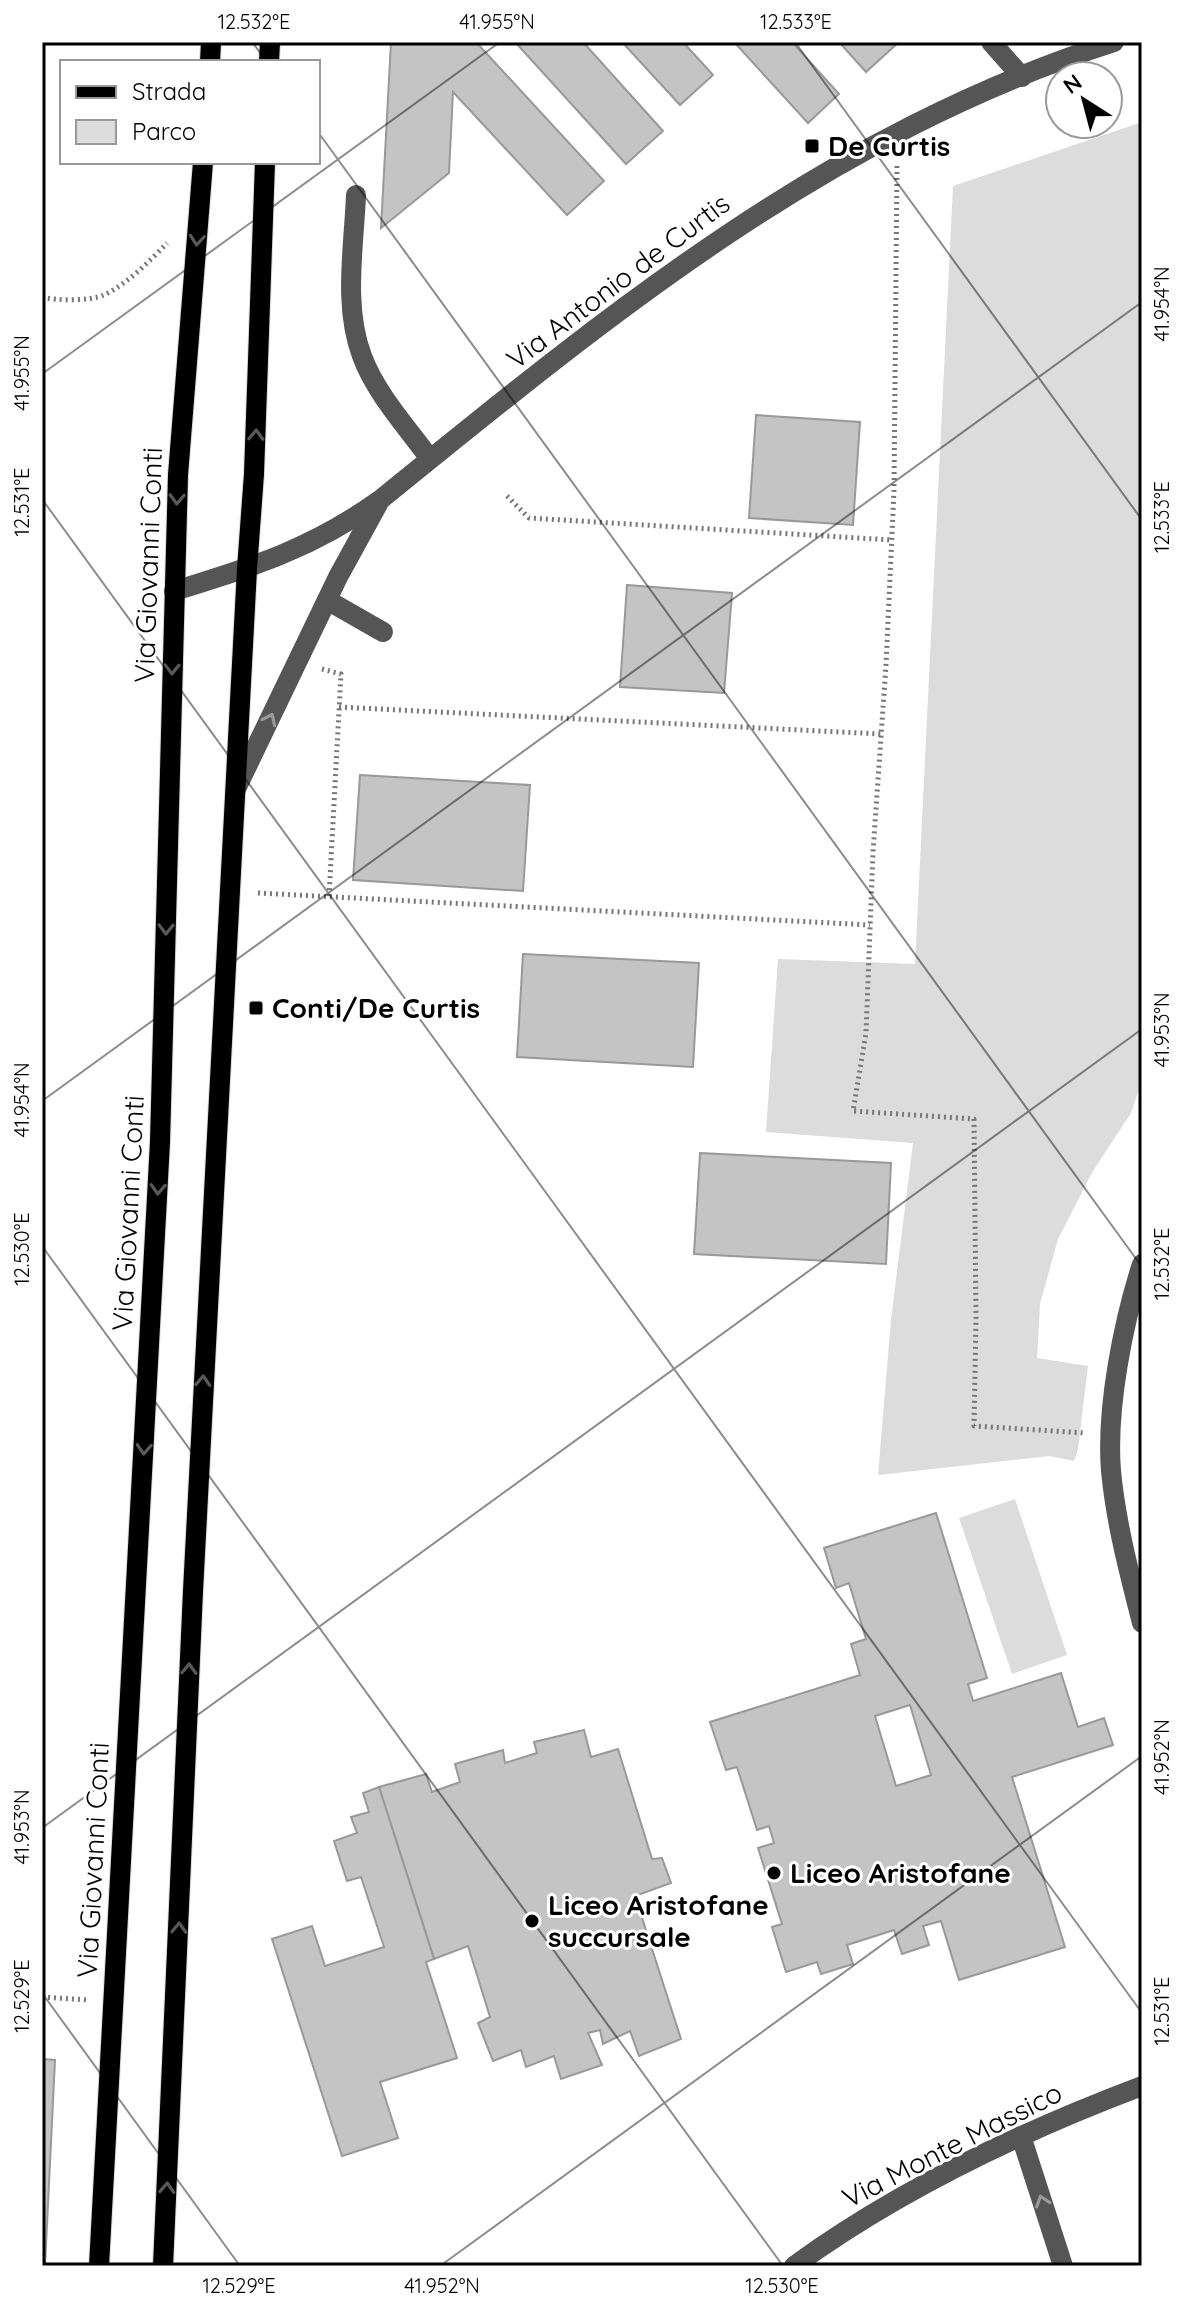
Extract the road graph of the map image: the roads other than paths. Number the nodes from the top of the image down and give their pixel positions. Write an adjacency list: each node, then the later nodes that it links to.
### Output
1 (991, 42): 3 (street)
2 (1114, 42): 3 (street, Via Antonio de Curtis)
3 (1022, 77): 7 (street, Via Antonio de Curtis)
4 (203, 164): 10 (main road, Via Giovanni Conti, one-way to 10)
5 (265, 164): 9 (main road, one-way to 5)
6 (356, 195): 7 (street)
7 (430, 459): 8 (street, Via Antonio de Curtis)
8 (380, 500): 9 (street, Via Antonio de Curtis); 11 (street)
9 (247, 569): 10 (street, Via Antonio de Curtis); 13 (main road)
10 (174, 591): 18 (main road, Via Giovanni Conti, one-way to 18)
11 (327, 600): 12 (street); 13 (street, one-way to 11)
12 (383, 632)
13 (236, 789): 19 (main road, one-way to 13)
14 (1142, 1264): 15 (street)
15 (1142, 1623)
16 (1142, 2086): 17 (street, Via Monte Massico)
17 (1021, 2136): 20 (street, Via Monte Massico); 21 (street, one-way to 17)
18 (99, 2266)
19 (163, 2266)
20 (794, 2266)
21 (1063, 2266)

